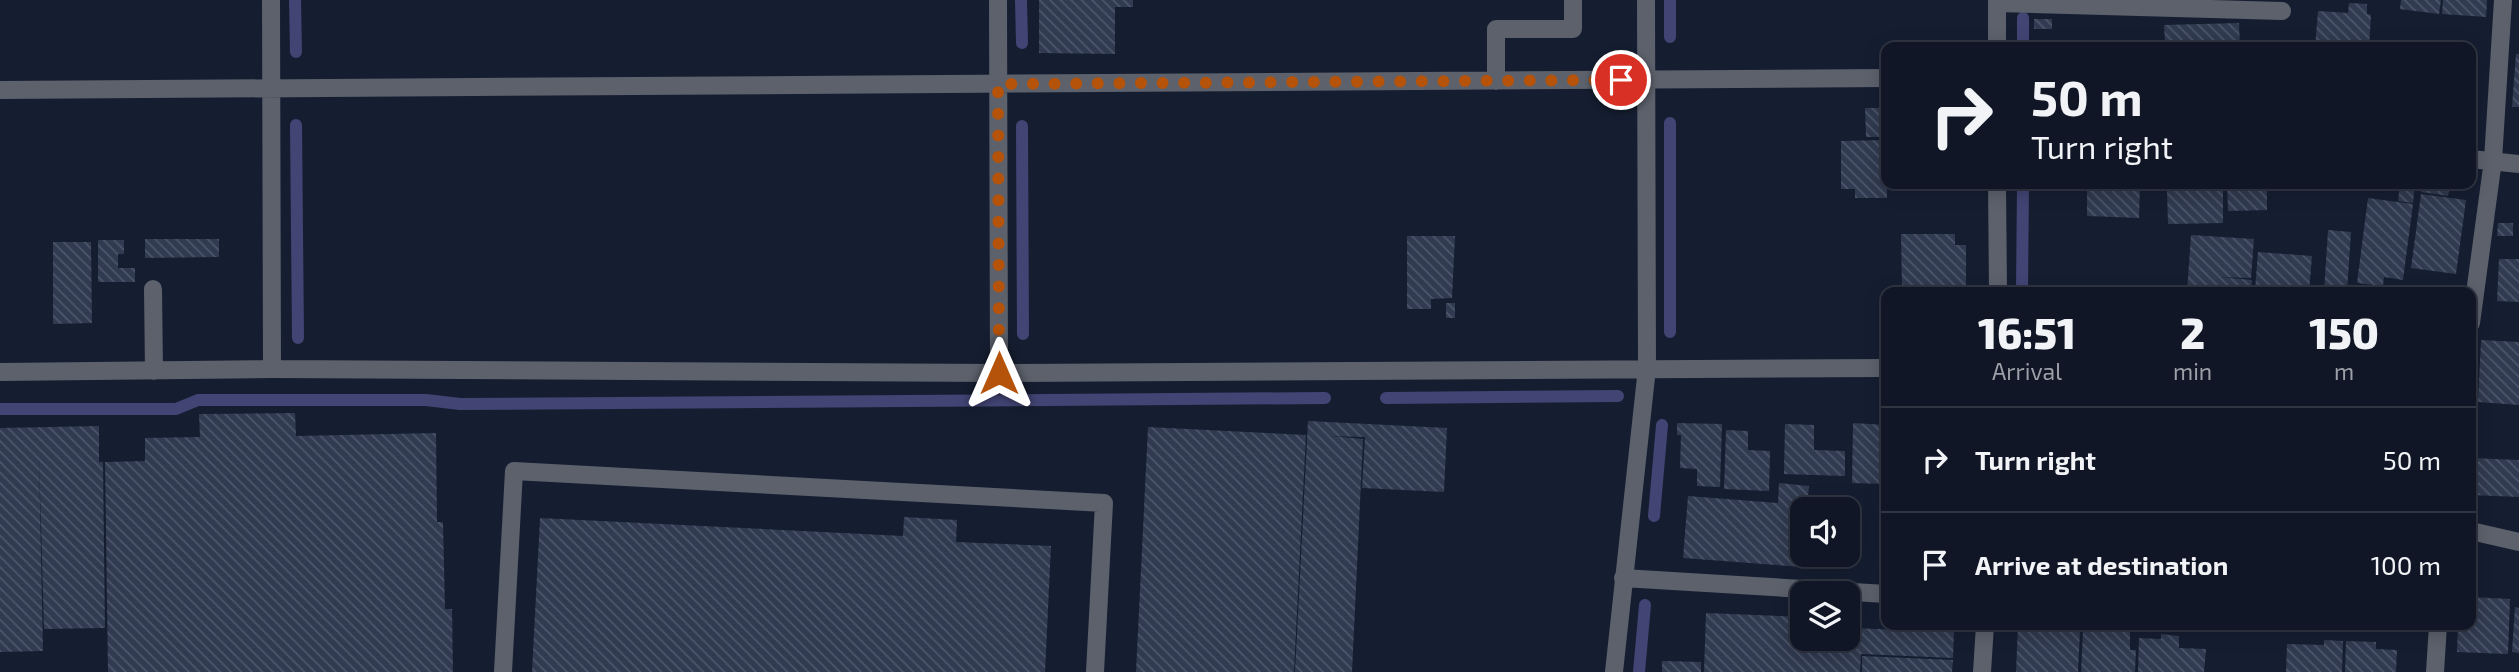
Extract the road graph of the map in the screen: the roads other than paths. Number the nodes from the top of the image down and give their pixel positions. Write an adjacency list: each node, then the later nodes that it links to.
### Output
1 (271, 0): 13 (street)
2 (998, 0): 12 (street)
3 (1573, 0): 11 (street)
4 (1646, 0): 10 (street)
5 (2502, 0): 16 (street)
6 (1997, 1): 7 (street); 8 (street)
7 (2282, 11)
8 (1997, 42)
9 (1881, 78): 10 (street)
10 (1646, 80): 11 (street); 22 (street)
11 (1496, 81): 12 (street)
12 (998, 84): 13 (street); 27 (street)
13 (271, 89): 14 (street); 24 (street)
14 (0, 90)
15 (2476, 159): 16 (street)
16 (2493, 160): 17 (street); 20 (street)
17 (2519, 164)
18 (1997, 189): 19 (street)
19 (1998, 287)
20 (2476, 287)
21 (153, 289): 25 (street)
22 (1647, 368): 23 (street); 27 (street); 30 (street)
23 (1881, 368)
24 (272, 369): 25 (street); 27 (street)
25 (153, 371): 26 (street)
26 (0, 372)
27 (999, 373)
28 (2476, 532): 29 (street)
29 (2519, 542)
30 (1623, 578): 31 (street); 36 (street)
31 (1881, 594)
32 (1985, 630): 37 (street)
33 (2438, 630): 38 (street)
34 (503, 672): 35 (street)
35 (1095, 672)
36 (1614, 672)
37 (1982, 672)
38 (2435, 672)

